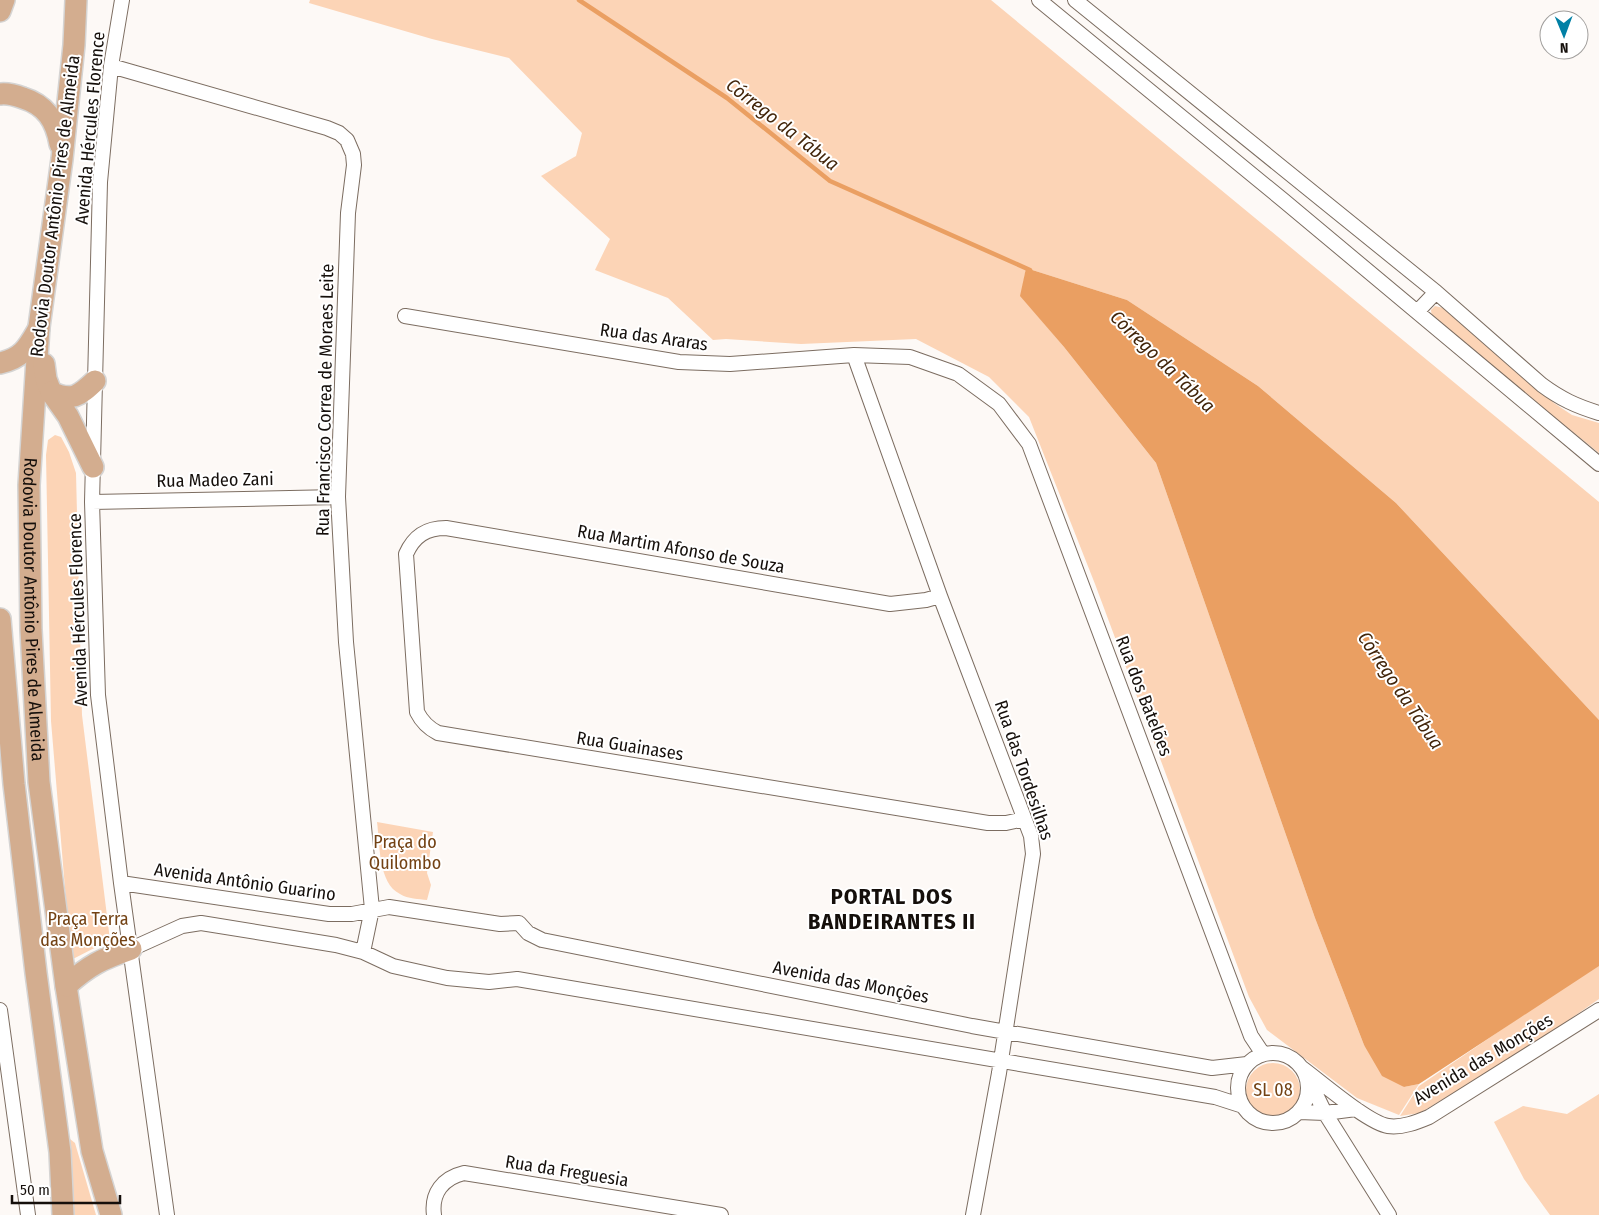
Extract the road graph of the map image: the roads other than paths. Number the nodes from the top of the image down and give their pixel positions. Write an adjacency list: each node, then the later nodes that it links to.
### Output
1 (4, 0): 6 (main road)
2 (76, 0): 11 (main road, Rodovia Doutor Antônio Pires de Almeida)
3 (122, 0): 7 (street, Avenida Hércules Florence)
4 (1039, 0): 13 (street)
5 (1075, 0): 12 (street)
6 (0, 10)
7 (111, 66): 19 (street, Avenida Hércules Florence); 24 (street, Rua Francisco Correa de Moraes Leite)
8 (0, 94): 9 (main road)
9 (33, 101): 10 (main road); 11 (main road)
10 (0, 108)
11 (62, 159): 15 (main road, Rodovia Doutor Antônio Pires de Almeida)
12 (1436, 292): 13 (street); 21 (street)
13 (1417, 312): 22 (street)
14 (404, 316): 16 (street, Rua das Araras)
15 (40, 327): 17 (main road); 20 (main road); 35 (main road, Rodovia Doutor Antônio Pires de Almeida)
16 (854, 355): 18 (street, Rua das Araras); 27 (street, Rua das Tordesilhas)
17 (0, 363)
18 (958, 374): 39 (street, Rua dos Batelões)
19 (95, 381): 20 (main road); 23 (street, Avenida Hércules Florence)
20 (51, 392): 23 (main road)
21 (1599, 413)
22 (1599, 464)
23 (93, 467): 25 (street, Avenida Hércules Florence)
24 (338, 497): 25 (street, Rua Madeo Zani); 31 (street, Rua Francisco Correa de Moraes Leite)
25 (92, 502): 30 (street, Avenida Hércules Florence)
26 (417, 536): 27 (street, Rua Martim Afonso de Souza); 29 (street, Rua Guainases)
27 (940, 596): 29 (street, Rua das Tordesilhas)
28 (0, 619): 48 (main road, Rodovia Doutor Antônio Pires de Almeida)
29 (1024, 819): 38 (street, Rua das Tordesilhas)
30 (121, 883): 31 (street, Avenida Antônio Guarino); 33 (street, Avenida Hércules Florence)
31 (372, 909): 32 (street, Avenida Antônio Guarino); 34 (street, Rua Francisco Correa de Moraes Leite)
32 (452, 917): 38 (street, Avenida das Monções)
33 (130, 949): 34 (street); 35 (main road); 50 (street, Avenida Hércules Florence)
34 (362, 952): 40 (street)
35 (66, 986): 49 (main road, Rodovia Doutor Antônio Pires de Almeida)
36 (0, 1010): 47 (street)
37 (1599, 1010): 44 (street, Avenida das Monções)
38 (1005, 1032): 40 (street, Rua das Tordesilhas); 41 (street, Avenida das Monções)
39 (1263, 1054): 41 (street); 42 (street)
40 (1001, 1060): 43 (street); 53 (street, Rua das Tordesilhas)
41 (1247, 1064): 43 (street)
42 (1304, 1072): 44 (street, Avenida das Monções); 45 (street); 46 (street)
43 (1243, 1106): 45 (street)
44 (1356, 1109): 46 (street)
45 (1299, 1112): 46 (street)
46 (1325, 1113): 54 (street)
47 (28, 1215)
48 (63, 1215)
49 (110, 1215)
50 (167, 1215)
51 (434, 1215): 52 (street, Rua da Freguesia)
52 (721, 1215)
53 (973, 1215)
54 (1389, 1215)

